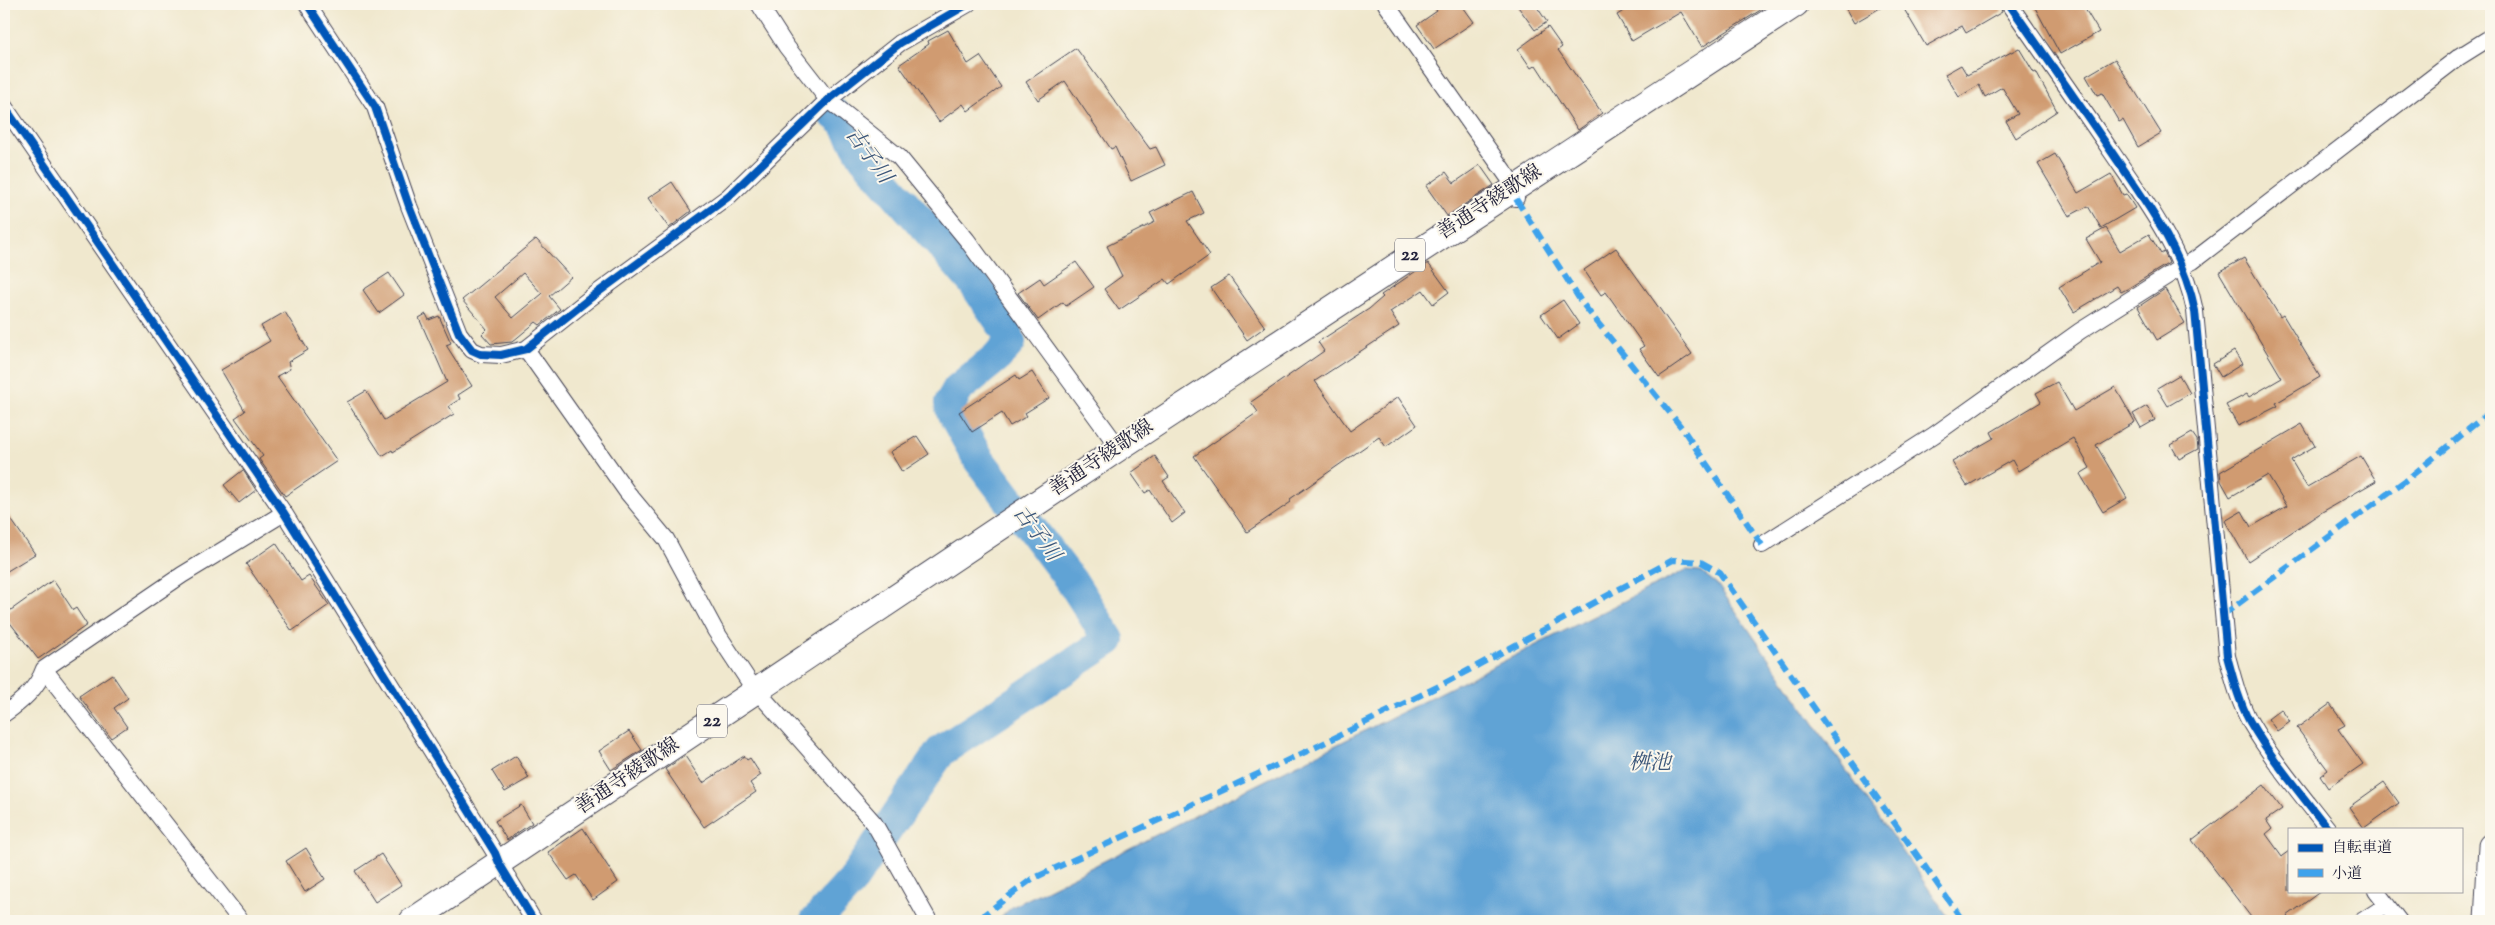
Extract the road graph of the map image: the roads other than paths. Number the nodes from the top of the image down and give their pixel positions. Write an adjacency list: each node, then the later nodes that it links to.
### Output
1 (307, 4): 12 (street)
2 (759, 4): 8 (street)
3 (968, 4): 8 (street)
4 (1386, 4): 10 (street)
5 (1796, 4): 10 (main road, 善通寺綾歌線 / 22)
6 (2009, 4): 11 (street)
7 (2491, 36): 11 (street)
8 (828, 100): 12 (street); 13 (street)
9 (4, 106): 14 (street)
10 (1515, 193): 13 (main road, 善通寺綾歌線 / 22)
11 (2183, 266): 15 (street); 19 (street)
12 (526, 349): 17 (street)
13 (1119, 448): 17 (main road, 善通寺綾歌線 / 22)
14 (284, 513): 16 (street); 21 (street)
15 (1762, 545)
16 (44, 669): 18 (street); 24 (street)
17 (757, 691): 21 (main road, 善通寺綾歌線 / 22); 27 (street)
18 (4, 714)
19 (2327, 828)
20 (2491, 846): 30 (main road)
21 (499, 863): 25 (main road, 善通寺綾歌線 / 22); 26 (street)
22 (2377, 892): 23 (street)
23 (2387, 904): 28 (street); 29 (street)
24 (241, 921)
25 (412, 921)
26 (534, 921)
27 (929, 921)
28 (2362, 921)
29 (2400, 921)
30 (2486, 921)

